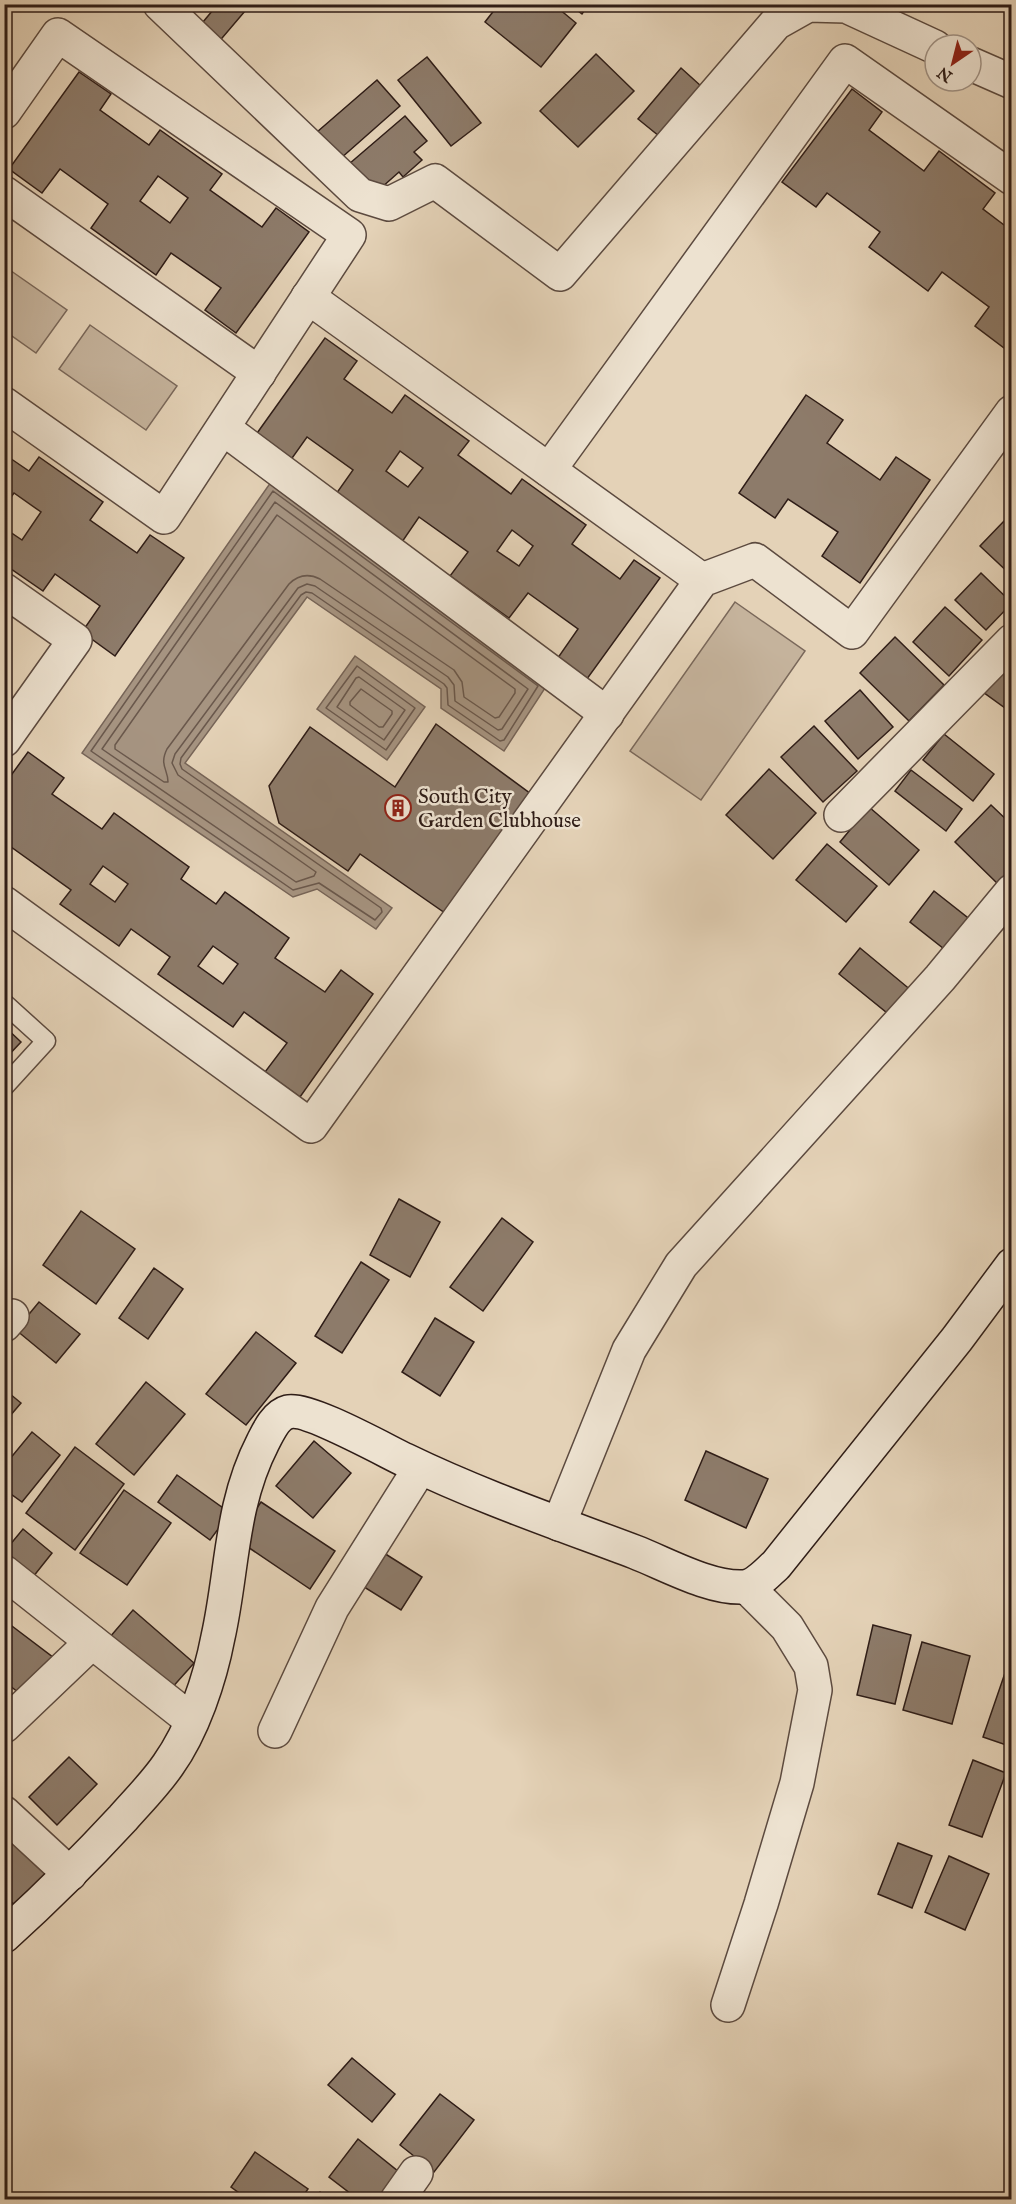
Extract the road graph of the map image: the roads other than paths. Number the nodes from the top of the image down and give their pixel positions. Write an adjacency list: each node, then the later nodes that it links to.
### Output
1 (160, 4): 2 (street)
2 (923, 41)
3 (983, 69): 4 (street)
4 (1011, 82)
5 (4, 112): 8 (street)
6 (1011, 178): 13 (street)
7 (4, 193): 9 (street)
8 (308, 297): 9 (street); 13 (street)
9 (259, 373): 12 (street)
10 (4, 404): 12 (street)
11 (1011, 412): 14 (street)
12 (224, 428): 17 (street)
13 (549, 470): 14 (street)
14 (702, 580): 17 (street)
15 (4, 590): 18 (street)
16 (1011, 641): 19 (street)
17 (607, 714): 21 (street)
18 (4, 740)
19 (841, 815)
20 (1011, 891): 26 (street)
21 (4, 903)
22 (4, 1003): 23 (lane)
23 (4, 1087)
24 (1011, 1265): 28 (street)
25 (420, 1468): 26 (street); 30 (street); 32 (street)
26 (559, 1524): 28 (street)
27 (4, 1572): 29 (street)
28 (747, 1587): 36 (street)
29 (92, 1642): 30 (street); 31 (street)
30 (191, 1720): 34 (street)
31 (4, 1726)
32 (275, 1731)
33 (4, 1813): 34 (street)
34 (70, 1874): 35 (street)
35 (4, 1936)
36 (728, 2005)
37 (416, 2173): 38 (street)
38 (397, 2199)

